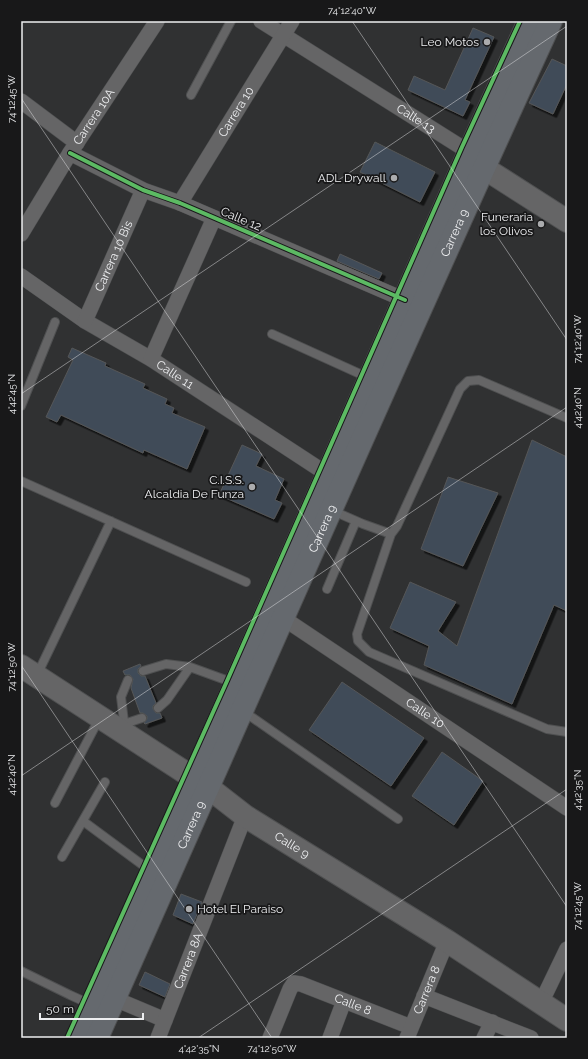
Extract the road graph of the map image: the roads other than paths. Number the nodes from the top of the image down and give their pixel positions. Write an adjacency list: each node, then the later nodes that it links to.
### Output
1 (156, 21): 10 (street, Carrera 10A)
2 (231, 21): 8 (lane)
3 (261, 21): 7 (street, Calle 13)
4 (292, 21): 7 (street, Carrera 10)
5 (529, 21): 11 (main road, Carrera 9)
6 (551, 21): 12 (main road, Carrera 9)
7 (284, 35): 11 (street, Calle 13); 14 (street, Carrera 10)
8 (191, 95)
9 (21, 101): 10 (street, Calle 12)
10 (73, 148): 13 (street, Calle 12); 17 (street, Carrera 10A)
11 (469, 152): 12 (main road, Calle 13); 19 (main road, Carrera 9)
12 (484, 168): 15 (main road, Calle 13); 29 (main road, Carrera 9)
13 (143, 190): 14 (street, Calle 12); 20 (street, Carrera 10 Bis)
14 (180, 203): 16 (street, Calle 12)
15 (564, 216)
16 (214, 218): 19 (street, Calle 12); 23 (street)
17 (21, 234)
18 (21, 276): 20 (street, Calle 11)
19 (405, 300): 24 (main road, Carrera 9)
20 (85, 321): 23 (street, Calle 11)
21 (55, 322): 25 (lane)
22 (272, 334): 24 (lane)
23 (150, 359): 27 (street, Calle 11)
24 (370, 378): 27 (main road, Carrera 9)
25 (21, 406)
26 (567, 418): 32 (lane)
27 (327, 474): 40 (main road, Carrera 9)
28 (21, 481): 30 (lane)
29 (331, 510): 31 (lane); 35 (main road, Carrera 9)
30 (111, 521): 33 (lane); 37 (lane)
31 (356, 521): 32 (lane); 34 (lane)
32 (391, 534): 46 (lane)
33 (246, 582)
34 (327, 590)
35 (283, 618): 42 (main road, Carrera 9); 50 (street, Calle 10)
36 (190, 667): 38 (lane); 40 (lane); 41 (lane)
37 (29, 671): 43 (main road, Calle 9)
38 (143, 672)
39 (128, 680): 45 (lane)
40 (236, 684): 48 (main road, Carrera 9)
41 (158, 708)
42 (242, 710): 48 (main road, Carrera 9); 52 (lane)
43 (100, 716): 45 (main road, Calle 9); 49 (lane)
44 (142, 718): 45 (lane)
45 (124, 728): 48 (main road, Calle 9)
46 (567, 734)
47 (105, 782): 53 (lane)
48 (202, 783): 51 (main road, Calle 9); 55 (main road, Carrera 9); 60 (main road, Carrera 9)
49 (55, 803)
50 (567, 808)
51 (246, 816): 56 (main road, Calle 9); 64 (street, Carrera 8A)
52 (398, 819)
53 (83, 821): 54 (lane); 55 (lane)
54 (62, 857)
55 (152, 872): 63 (main road, Carrera 9)
56 (447, 942): 59 (street, Carrera 8); 62 (main road, Calle 9)
57 (567, 950): 62 (street)
58 (21, 971): 63 (lane)
59 (424, 996): 66 (street); 67 (street, Carrera 8)
60 (115, 999): 64 (street); 69 (main road, Carrera 9)
61 (344, 1001): 67 (street, Calle 8); 71 (street, Calle 8); 72 (street)
62 (540, 1003): 65 (main road, Calle 9)
63 (93, 1005): 68 (main road, Carrera 9)
64 (165, 1020): 70 (street, Carrera 8A)
65 (567, 1020)
66 (492, 1022): 73 (street); 74 (street)
67 (409, 1033)
68 (78, 1038)
69 (97, 1038)
70 (158, 1038)
71 (270, 1038)
72 (330, 1038)
73 (484, 1038)
74 (531, 1038)

